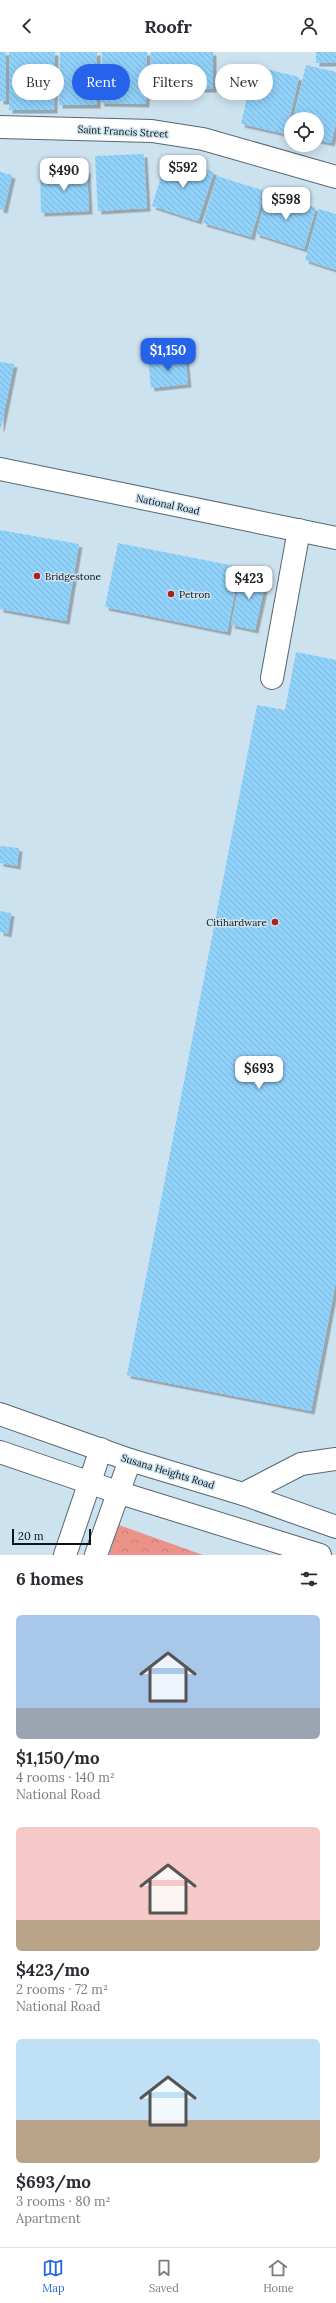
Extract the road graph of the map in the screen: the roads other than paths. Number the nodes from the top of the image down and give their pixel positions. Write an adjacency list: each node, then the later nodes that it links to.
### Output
1 (0, 127): 2 (main road, Saint Francis Street)
2 (336, 177)
3 (0, 469): 4 (main road, National Road)
4 (299, 530): 5 (main road, National Road); 6 (main road)
5 (336, 538)
6 (272, 678)
7 (0, 1414): 8 (main road, Susana Heights Road)
8 (101, 1449): 11 (main road, Susana Heights Road); 12 (main road)
9 (0, 1452): 12 (main road)
10 (336, 1459): 14 (main road)
11 (130, 1460): 13 (main road); 14 (main road, Susana Heights Road)
12 (90, 1481): 13 (main road); 16 (main road)
13 (117, 1492): 17 (main road); 18 (main road)
14 (243, 1494): 15 (main road, Susana Heights Road)
15 (336, 1527)
16 (65, 1555)
17 (96, 1555)
18 (320, 1555)

